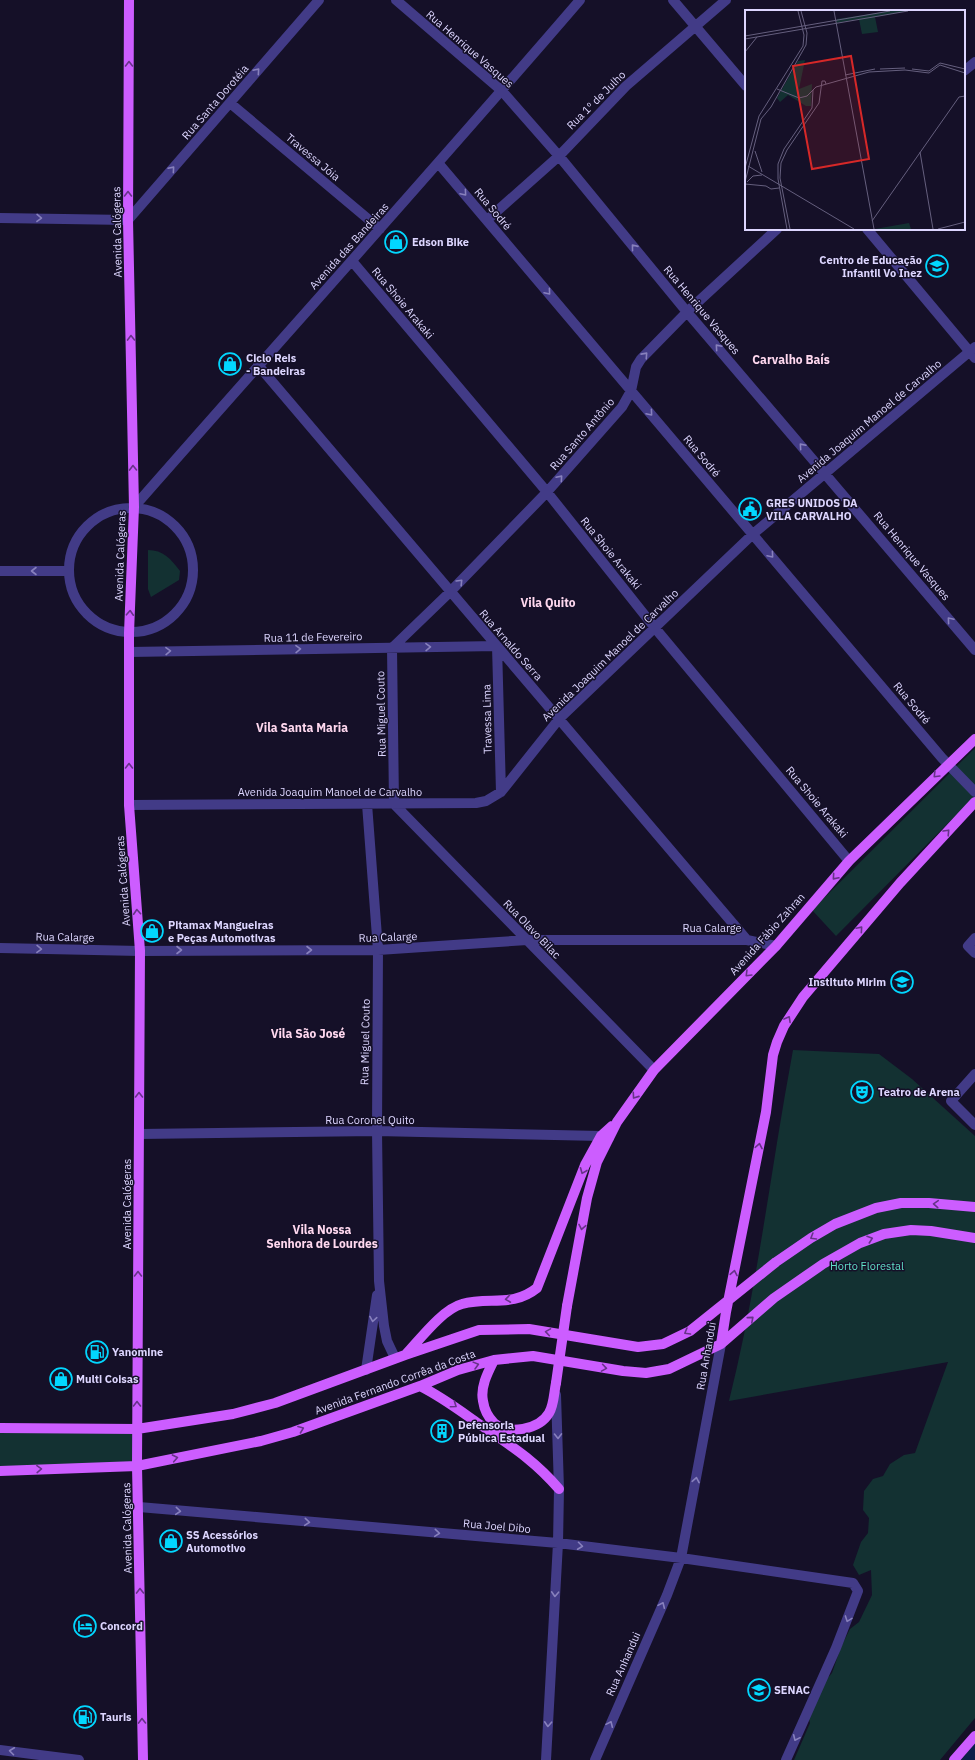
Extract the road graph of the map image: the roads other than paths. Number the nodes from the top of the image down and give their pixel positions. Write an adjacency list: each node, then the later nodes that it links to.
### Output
1 (129, 0): 16 (main road, Avenida Calógeras, one-way to 1)
2 (320, 0): 12 (street, Rua Santa Dorotéia, one-way to 2)
3 (396, 0): 11 (street, Rua Henrique Vasques)
4 (580, 0): 11 (street, Avenida das Bandeiras)
5 (673, 0): 7 (street)
6 (726, 0): 7 (street, Rua 1º de Julho)
7 (695, 26): 10 (street); 13 (street, Rua 1º de Julho)
8 (975, 62): 9 (street)
9 (965, 70)
10 (745, 85)
11 (502, 91): 13 (street, Rua Henrique Vasques); 14 (street, Avenida das Bandeiras)
12 (230, 103): 16 (street, Rua Santa Dorotéia, one-way to 12); 18 (street, Travessa Jóia)
13 (559, 156): 17 (street, Rua 1º de Julho); 22 (street, Rua Henrique Vasques, one-way to 13)
14 (439, 164): 17 (street, Rua Sodré, one-way to 17); 18 (street, Avenida das Bandeiras)
15 (0, 218): 16 (street, one-way to 16)
16 (128, 220): 28 (main road, Avenida Calógeras, one-way to 16)
17 (487, 220): 25 (street, Rua Sodré, one-way to 25)
18 (380, 229): 21 (street, Avenida das Bandeiras)
19 (776, 230): 22 (street, Rua Santo Antônio)
20 (867, 230): 23 (street)
21 (352, 261): 24 (street, Avenida das Bandeiras); 27 (street, Rua Shoie Arakaki)
22 (688, 312): 25 (street, Rua Santo Antônio, one-way to 22); 26 (street, Rua Henrique Vasques, one-way to 22)
23 (973, 352): 26 (street, Avenida Joaquim Manoel de Carvalho)
24 (258, 365): 28 (street, Avenida das Bandeiras); 32 (street, Rua Arnaldo Serra)
25 (631, 391): 27 (street, Rua Santo Antônio, one-way to 25); 29 (street, Rua Sodré, one-way to 29)
26 (826, 473): 29 (street, Avenida Joaquim Manoel de Carvalho); 37 (street, Rua Henrique Vasques, one-way to 26)
27 (547, 492): 32 (street, Rua Santo Antônio, one-way to 27); 33 (street, Rua Shoie Arakaki)
28 (134, 507): 31 (street); 34 (main road, Avenida Calógeras, one-way to 28); 34 (street)
29 (753, 534): 33 (street, Avenida Joaquim Manoel de Carvalho); 41 (street, Rua Sodré, one-way to 41)
30 (0, 571): 31 (street, one-way to 30)
31 (68, 572): 34 (street)
32 (449, 593): 35 (street, Rua Arnaldo Serra); 36 (street, Rua Santo Antônio)
33 (655, 628): 39 (street, Avenida Joaquim Manoel de Carvalho); 48 (street, Rua Shoie Arakaki)
34 (129, 633): 38 (main road, Avenida Calógeras)
35 (497, 646): 36 (street, Rua 11 de Fevereiro, one-way to 35); 39 (street, Rua Arnaldo Serra); 42 (street, Travessa Lima)
36 (392, 648): 38 (street, Rua 11 de Fevereiro, one-way to 36); 46 (street, Rua Miguel Couto)
37 (975, 650)
38 (129, 652): 47 (main road, Avenida Calógeras, one-way to 38)
39 (559, 719): 42 (street, Avenida Joaquim Manoel de Carvalho); 51 (street, Rua Arnaldo Serra)
40 (975, 739): 41 (main road, Avenida Fábio Zahran)
41 (948, 764): 43 (street, Rua Sodré); 48 (main road, Avenida Fábio Zahran, one-way to 48)
42 (501, 792): 46 (street, Avenida Joaquim Manoel de Carvalho)
43 (975, 792)
44 (975, 802): 66 (main road, Rua Anhandui, one-way to 44)
45 (367, 804): 46 (street, Avenida Joaquim Manoel de Carvalho); 47 (street, Avenida Joaquim Manoel de Carvalho); 55 (street, Rua Miguel Couto)
46 (394, 804): 50 (street, Rua Olavo Bilac)
47 (129, 805): 54 (main road, Avenida Calógeras, one-way to 47)
48 (849, 861): 52 (main road, Avenida Fábio Zahran, one-way to 52)
49 (975, 938): 56 (street)
50 (527, 940): 51 (street, Rua Calarge); 55 (street, Rua Calarge); 57 (street, Rua Olavo Bilac)
51 (747, 940): 52 (street, Rua Calarge)
52 (776, 946): 57 (main road, Avenida Fábio Zahran, one-way to 57)
53 (0, 948): 54 (street, Rua Calarge, one-way to 54)
54 (140, 950): 55 (street, Rua Calarge, one-way to 55); 61 (main road, Avenida Calógeras, one-way to 54)
55 (378, 950): 60 (street, Rua Miguel Couto)
56 (975, 953)
57 (654, 1070): 62 (main road, Avenida Fábio Zahran, one-way to 62)
58 (975, 1074): 59 (street)
59 (975, 1125)
60 (376, 1130): 61 (street, Rua Coronel Quito); 62 (street, Rua Coronel Quito); 65 (street, Rua Miguel Couto)
61 (139, 1134): 74 (main road, Avenida Calógeras, one-way to 61)
62 (605, 1137): 68 (main road, one-way to 68); 71 (main road, one-way to 71, bridge)
63 (975, 1207): 66 (main road, Avenida Fernando Corrêa da Costa, one-way to 66)
64 (975, 1238): 67 (main road, Avenida Fernando Corrêa da Costa, one-way to 64)
65 (379, 1281): 68 (street, Rua Miguel Couto); 70 (street, Rua Miguel Couto, one-way to 70)
66 (729, 1300): 67 (main road, Rua Anhandui); 68 (main road, Avenida Fernando Corrêa da Costa, one-way to 68)
67 (721, 1344): 69 (main road, Avenida Fernando Corrêa da Costa, one-way to 67); 80 (street, Rua Anhandui, one-way to 67)
68 (400, 1356): 70 (main road, Avenida Fernando Corrêa da Costa)
69 (494, 1360): 71 (main road); 72 (main road, Avenida Fernando Corrêa da Costa, one-way to 69)
70 (366, 1370): 74 (main road, Avenida Fernando Corrêa da Costa)
71 (556, 1383): 77 (street, one-way to 77)
72 (420, 1386): 75 (main road, Avenida Fernando Corrêa da Costa, one-way to 72); 77 (main road, one-way to 77)
73 (0, 1428): 74 (main road, Avenida Fernando Corrêa da Costa)
74 (137, 1429): 75 (main road, Avenida Calógeras)
75 (137, 1466): 76 (main road, Avenida Fernando Corrêa da Costa, one-way to 75); 78 (main road, Avenida Calógeras)
76 (0, 1471)
77 (559, 1489): 79 (street)
78 (139, 1507): 79 (street, Rua Joel Dibo, one-way to 79); 84 (main road, Avenida Calógeras, one-way to 78)
79 (558, 1543): 80 (street, Rua Joel Dibo, one-way to 80); 85 (street, one-way to 85)
80 (681, 1558): 86 (street, Rua Anhandui, one-way to 80); 87 (street, Rua Joel Dibo, one-way to 87)
81 (975, 1736): 88 (main road)
82 (0, 1750): 83 (street, one-way to 82)
83 (79, 1760)
84 (143, 1760)
85 (546, 1760)
86 (594, 1760)
87 (786, 1760)
88 (954, 1760)

